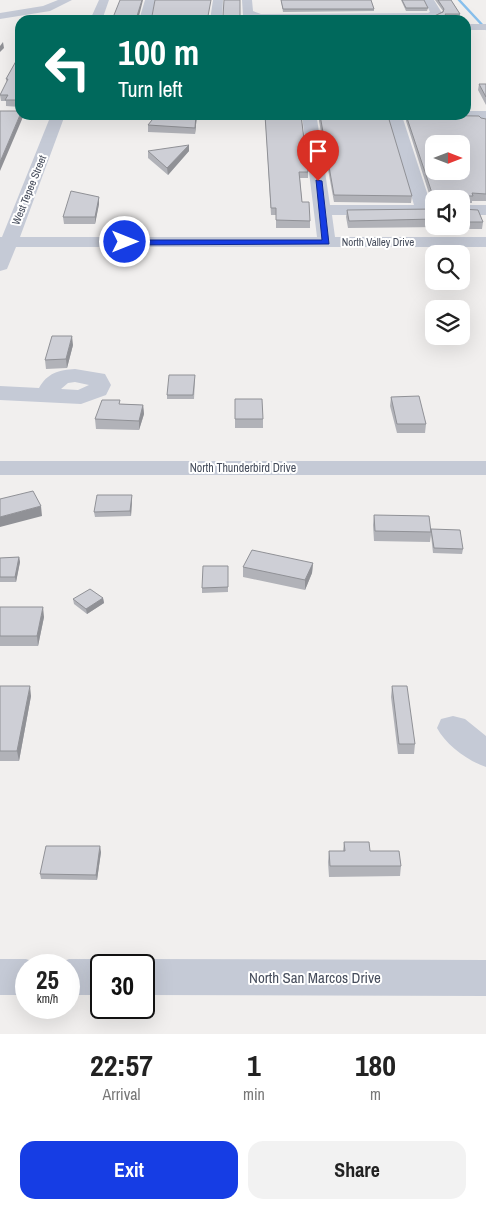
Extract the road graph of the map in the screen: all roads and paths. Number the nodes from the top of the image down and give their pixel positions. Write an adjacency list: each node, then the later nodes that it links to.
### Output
1 (68, 0): 8 (street)
2 (104, 0): 10 (street)
3 (150, 0): 11 (street)
4 (218, 0): 12 (street)
5 (250, 2): 13 (street)
6 (427, 2): 15 (street)
7 (351, 4): 14 (street)
8 (36, 11): 9 (street); 16 (street)
9 (48, 15)
10 (98, 15)
11 (146, 15)
12 (216, 15)
13 (253, 15)
14 (354, 15)
15 (434, 15)
16 (0, 16)
17 (471, 27): 18 (street)
18 (486, 27)
19 (471, 115): 23 (street)
20 (56, 120): 29 (street, West Tepee Street)
21 (310, 120): 25 (street)
22 (396, 120): 24 (street)
23 (486, 120)
24 (425, 199)
25 (322, 210): 26 (street); 30 (street)
26 (425, 210)
27 (470, 210): 28 (street)
28 (486, 210)
29 (4, 242): 30 (street, North Valley Drive); 32 (street, West Tepee Street)
30 (327, 242): 31 (street, North Valley Drive)
31 (486, 242)
32 (0, 266)
33 (0, 393): 34 (street)
34 (50, 395)
35 (0, 468): 36 (street, North Thunderbird Drive)
36 (485, 473)
37 (453, 728): 38 (street)
38 (486, 754)
39 (0, 977): 40 (street)
40 (15, 977)
41 (155, 977): 42 (street, North San Marcos Drive)
42 (486, 978)

